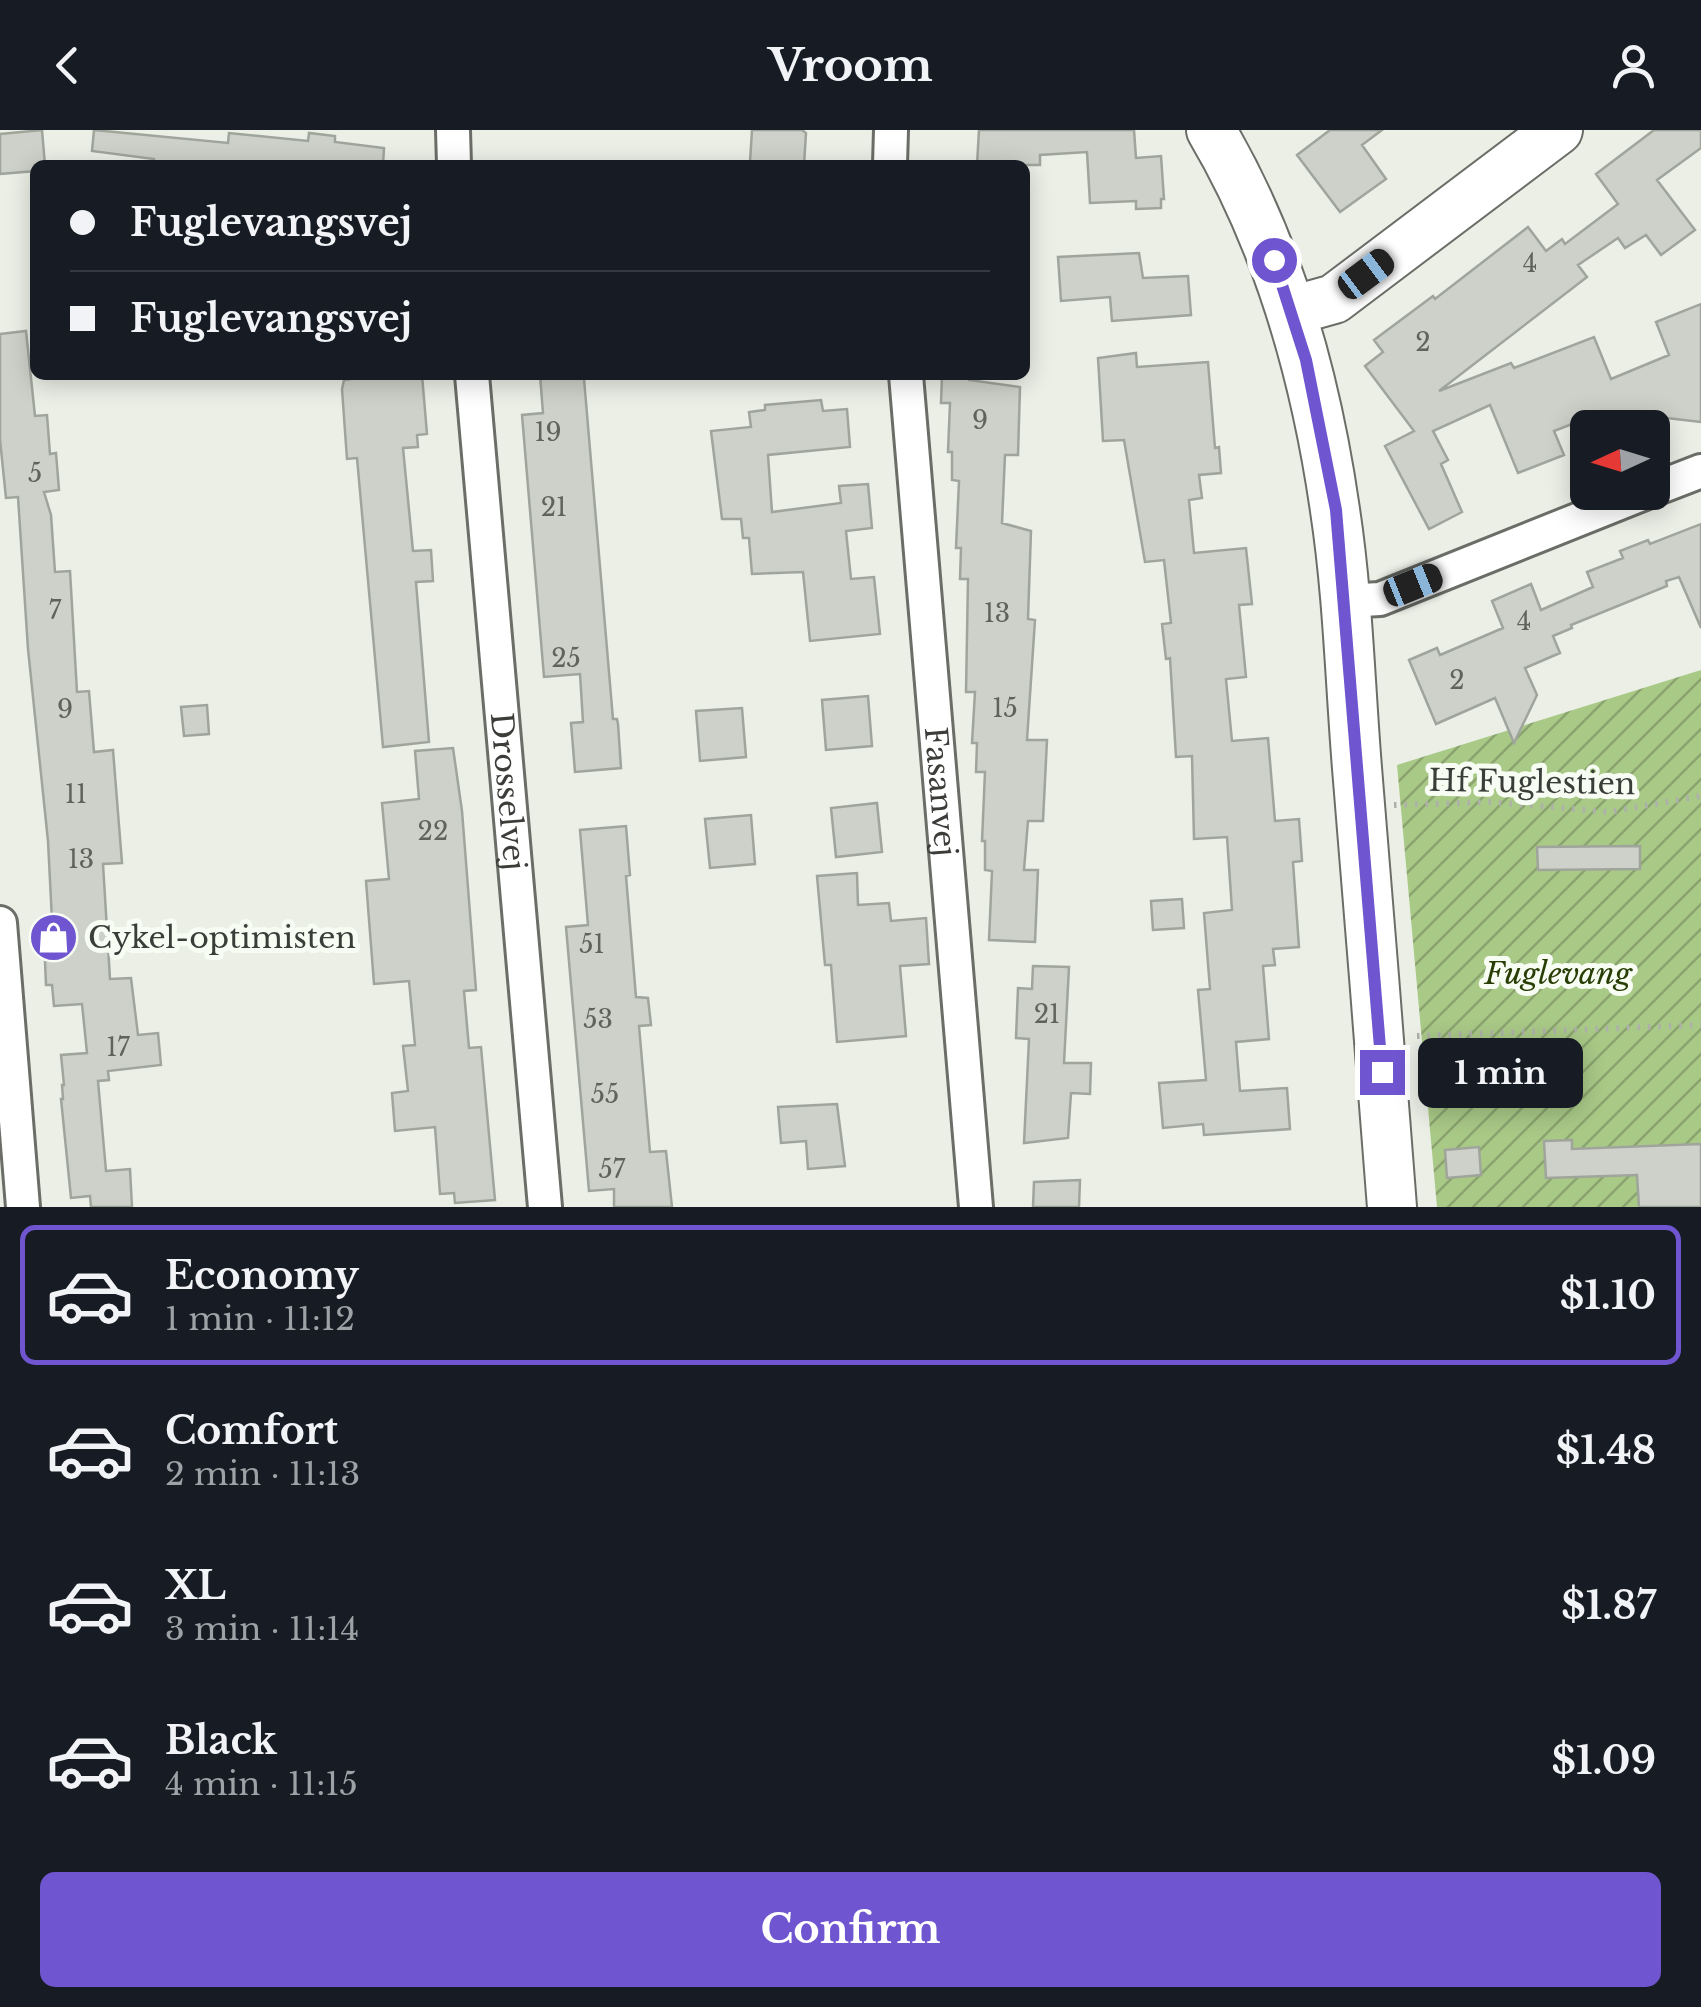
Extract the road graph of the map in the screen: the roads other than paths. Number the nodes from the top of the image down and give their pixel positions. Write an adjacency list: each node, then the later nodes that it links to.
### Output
1 (454, 130): 5 (street)
2 (891, 130): 6 (street)
3 (1211, 130): 7 (street)
4 (1558, 130): 7 (street)
5 (454, 160)
6 (890, 160)
7 (1291, 311): 13 (street)
8 (472, 380): 16 (street, Drosselvej)
9 (906, 380): 17 (street, Fasanvej)
10 (1701, 471): 11 (street)
11 (1670, 483)
12 (1602, 510): 13 (street)
13 (1344, 601): 18 (street)
14 (0, 923): 15 (street)
15 (23, 1207)
16 (545, 1207)
17 (976, 1207)
18 (1392, 1207)

